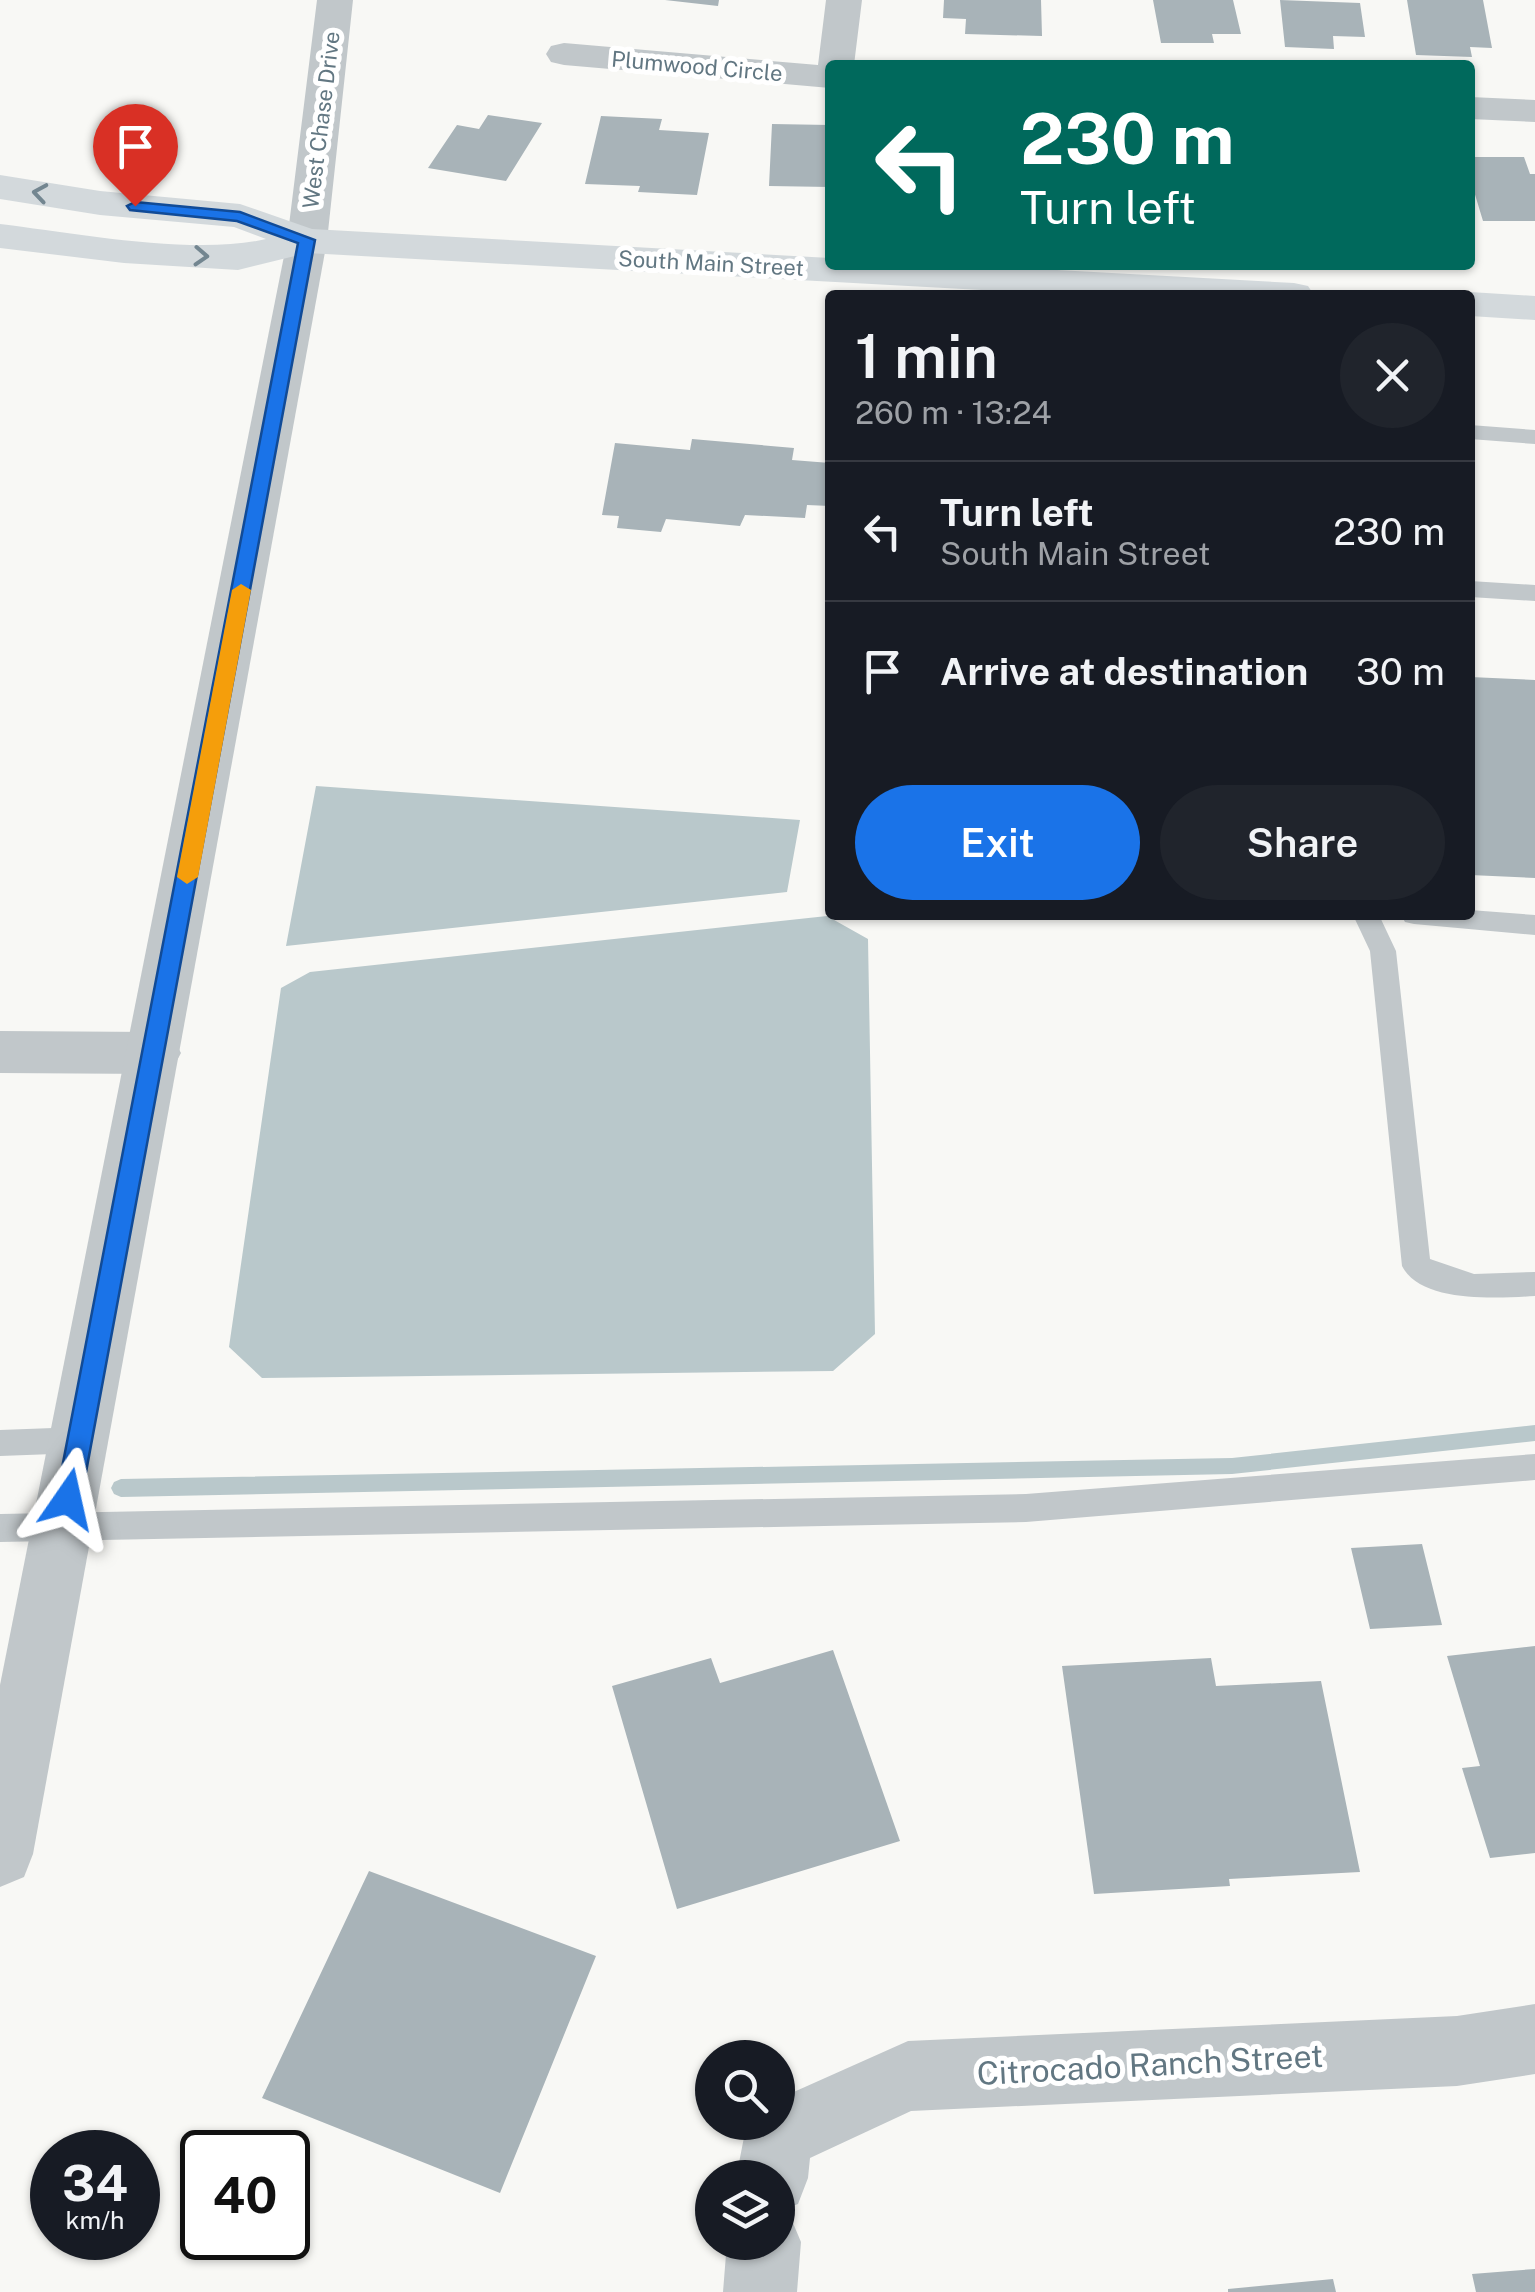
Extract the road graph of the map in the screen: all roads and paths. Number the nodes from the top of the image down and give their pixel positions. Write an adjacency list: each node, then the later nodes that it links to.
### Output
1 (335, 0): 10 (street, West Chase Drive)
2 (844, 0): 4 (street)
3 (564, 54): 5 (street, Plumwood Circle)
4 (837, 60)
5 (825, 77)
6 (1475, 108): 7 (street)
7 (1535, 112)
8 (0, 187): 10 (main road, South Main Street, one-way to 8)
9 (0, 236): 10 (main road, South Main Street, one-way to 10)
10 (307, 240): 11 (main road, South Main Street); 24 (street, West Chase Drive)
11 (825, 269)
12 (845, 270): 13 (main road, South Main Street)
13 (1204, 290)
14 (1475, 304): 15 (main road)
15 (1535, 308)
16 (1475, 432): 17 (lane)
17 (1535, 437)
18 (1475, 589): 19 (lane)
19 (1535, 593)
20 (1368, 920): 25 (lane)
21 (1474, 920): 22 (lane)
22 (1535, 925)
23 (0, 1052): 24 (street)
24 (154, 1053): 26 (street, West Chase Drive)
25 (1535, 1284)
26 (80, 1440): 27 (lane); 30 (street, West Chase Drive)
27 (0, 1442)
28 (1535, 1467): 30 (lane)
29 (0, 1528): 30 (lane)
30 (63, 1528): 31 (street, West Chase Drive)
31 (0, 1854)
32 (1535, 2038): 33 (street, Citrocado Ranch Street)
33 (774, 2157)
34 (763, 2260): 35 (street)
35 (760, 2292)

